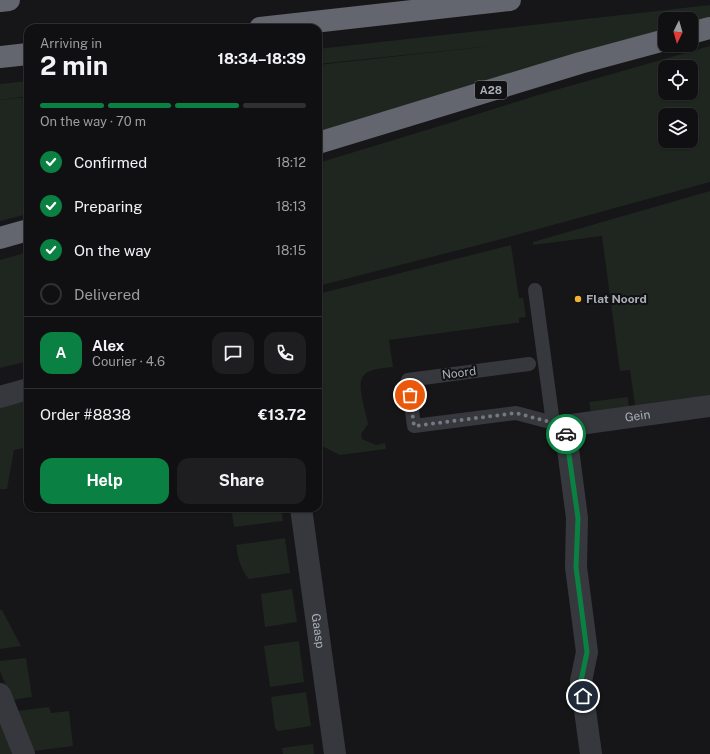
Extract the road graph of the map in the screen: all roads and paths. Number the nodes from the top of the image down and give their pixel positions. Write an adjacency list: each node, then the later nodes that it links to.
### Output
1 (9, 0): 3 (highway)
2 (510, 0): 4 (highway)
3 (0, 1)
4 (296, 24)
5 (710, 28): 6 (highway)
6 (698, 31)
7 (658, 42): 10 (highway, A28)
8 (24, 54): 9 (highway)
9 (0, 57)
10 (322, 142)
11 (24, 231): 12 (highway)
12 (0, 238)
13 (535, 290): 18 (lane)
14 (529, 364): 18 (lane, Noord)
15 (24, 390): 16 (street)
16 (0, 397)
17 (710, 406): 18 (street, Gein)
18 (559, 424): 23 (street)
19 (302, 512): 22 (street, Gaasp)
20 (0, 694): 21 (street)
21 (24, 754)
22 (335, 754)
23 (591, 754)

